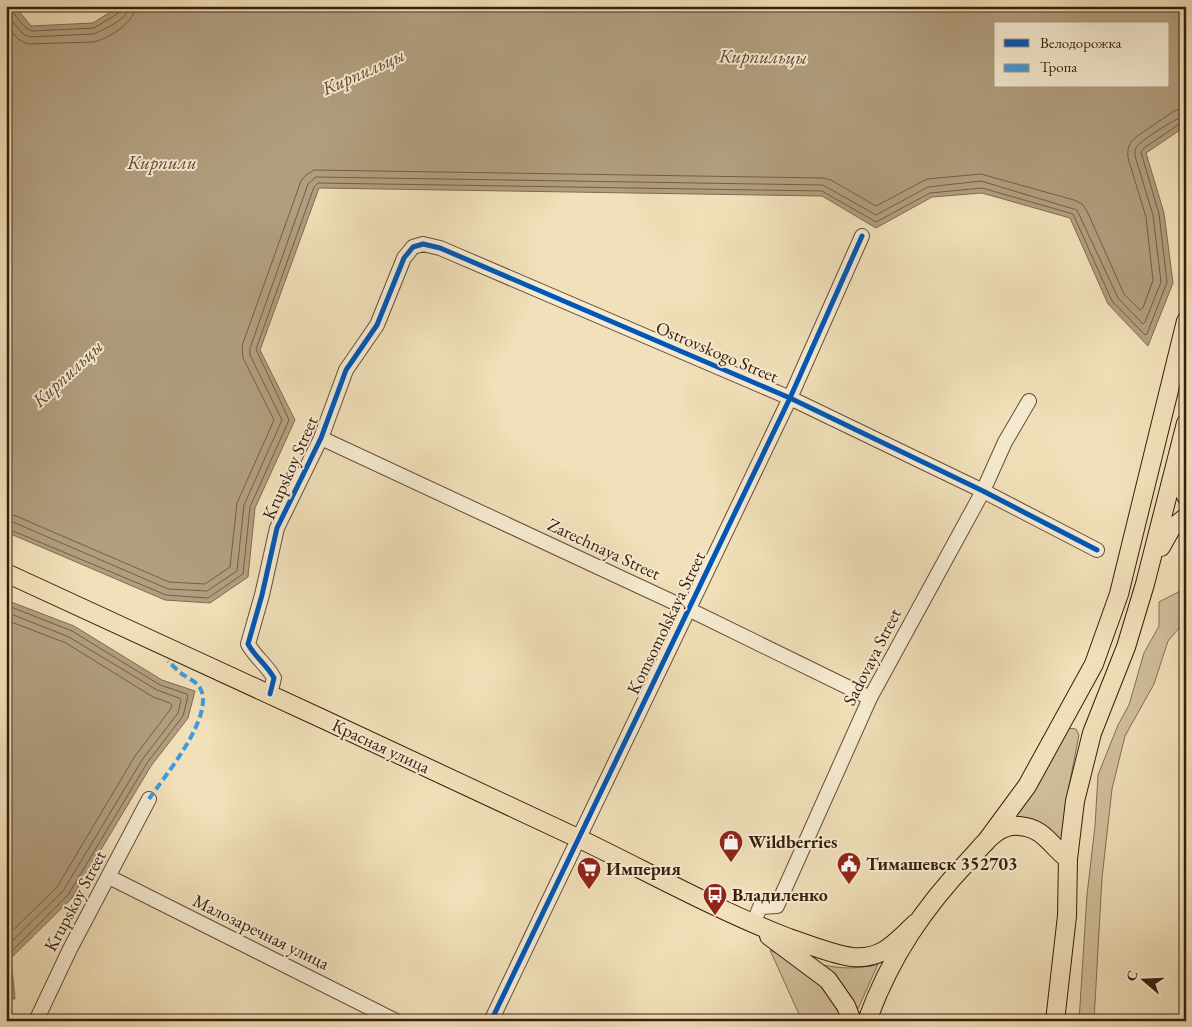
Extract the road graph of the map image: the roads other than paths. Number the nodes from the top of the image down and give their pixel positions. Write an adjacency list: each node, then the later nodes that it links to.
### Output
1 (862, 236): 4 (street, Komsomolskaya Street)
2 (404, 258): 4 (street, Ostrovskogo Street); 7 (street, Krupskoy Street)
3 (1186, 321): 20 (main road)
4 (790, 398): 9 (street, Ostrovskogo Street); 15 (street, Komsomolskaya Street)
5 (1029, 401): 9 (street, Sadovaya Street)
6 (1186, 423): 14 (main road)
7 (321, 438): 15 (street, Zarechnaya Street); 16 (street, Krupskoy Street)
8 (1186, 446): 10 (main road)
9 (983, 492): 12 (street, Ostrovskogo Street); 17 (street, Sadovaya Street)
10 (1186, 496)
11 (1186, 517): 14 (main road)
12 (1097, 550)
13 (6, 573): 16 (main road, Красная улица)
14 (1145, 584): 21 (main road)
15 (688, 609): 17 (street, Zarechnaya Street); 19 (street, Komsomolskaya Street)
16 (270, 694): 19 (main road, Красная улица)
17 (870, 698): 24 (street, Sadovaya Street)
18 (149, 799): 22 (street, Krupskoy Street)
19 (578, 838): 24 (main road, Красная улица); 27 (street, Komsomolskaya Street)
20 (985, 843): 21 (main road); 23 (main road)
21 (1068, 859): 30 (main road)
22 (109, 877): 25 (street, Krupskoy Street); 26 (street, Малозаречная улица)
23 (916, 923): 24 (main road); 29 (main road)
24 (752, 924): 28 (main road)
25 (36, 1021)
26 (396, 1021)
27 (491, 1021)
28 (852, 1021)
29 (867, 1021)
30 (1055, 1021)

